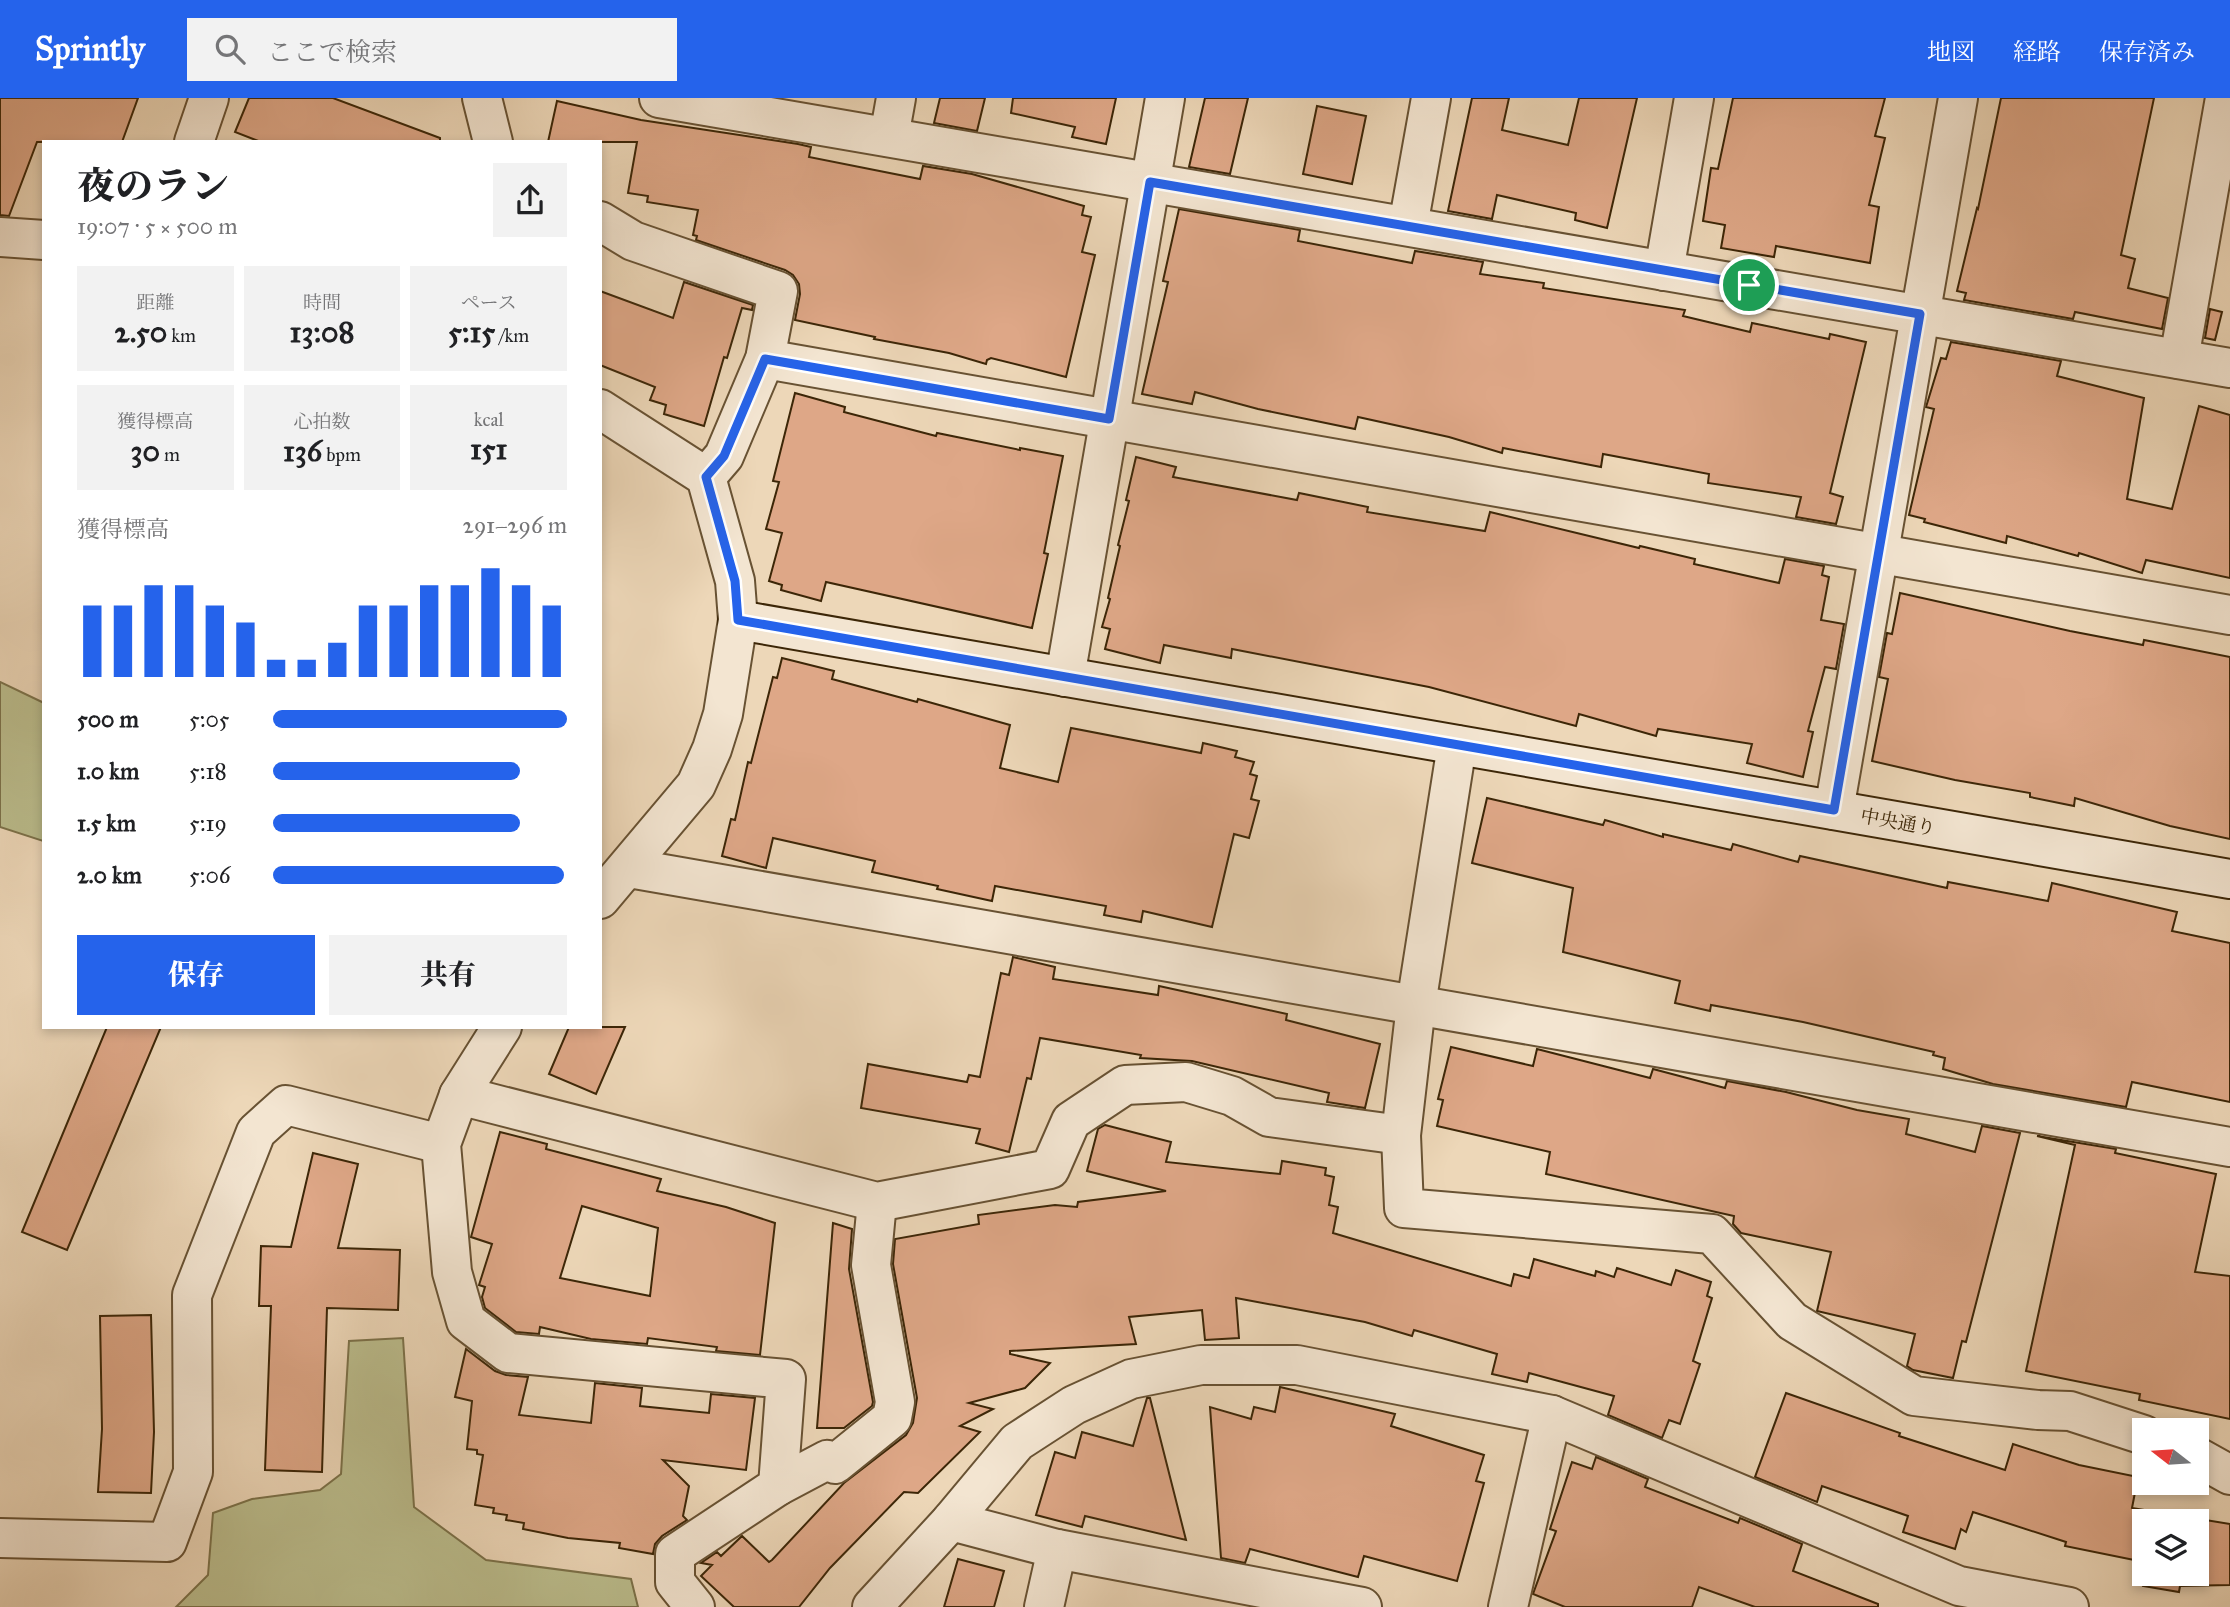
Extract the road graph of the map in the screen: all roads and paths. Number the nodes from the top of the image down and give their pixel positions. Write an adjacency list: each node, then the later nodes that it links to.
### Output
1 (209, 98): 11 (street)
2 (482, 98): 12 (street)
3 (659, 98): 10 (street)
4 (896, 98): 10 (street)
5 (1164, 98): 13 (street)
6 (1431, 98): 15 (street)
7 (1694, 98): 18 (street)
8 (1958, 98): 19 (street)
9 (2225, 98): 21 (street)
10 (889, 138): 13 (street)
11 (195, 140)
12 (492, 140)
13 (1150, 182): 15 (street); 24 (street)
14 (602, 222): 20 (street)
15 (1408, 226): 18 (street)
16 (0, 237): 17 (street)
17 (42, 240)
18 (1664, 271): 19 (street)
19 (1920, 314): 21 (street); 26 (street)
20 (765, 359): 24 (street); 25 (street)
21 (2179, 359): 22 (street)
22 (2230, 368)
23 (602, 410): 25 (street)
24 (1109, 419): 26 (street); 29 (street)
25 (706, 477): 28 (street)
26 (1878, 554): 27 (street); 31 (street)
27 (2230, 615)
28 (738, 620): 29 (street, 中央通り); 32 (street)
29 (1065, 677): 30 (street, 中央通り)
30 (1457, 745): 31 (street, 中央通り); 35 (street)
31 (1834, 810): 33 (street, 中央通り)
32 (628, 868): 34 (street); 35 (street)
33 (2230, 879)
34 (602, 897)
35 (1416, 1005): 38 (street); 40 (street)
36 (501, 1029): 37 (street)
37 (459, 1095): 39 (street); 41 (street)
38 (1401, 1135): 41 (street); 43 (street)
39 (440, 1144): 46 (street); 48 (street)
40 (2230, 1147)
41 (877, 1202): 46 (street)
42 (1552, 1415): 47 (street); 50 (street); 56 (street)
43 (2132, 1431)
44 (2209, 1463): 45 (street)
45 (2230, 1475)
46 (778, 1486): 52 (street)
47 (951, 1521): 49 (street); 53 (street)
48 (0, 1538)
49 (1058, 1549): 51 (street); 54 (street)
50 (1956, 1597): 57 (street)
51 (1277, 1600): 55 (street)
52 (695, 1607)
53 (872, 1607)
54 (1044, 1607)
55 (1362, 1607)
56 (1508, 1607)
57 (2069, 1607)

